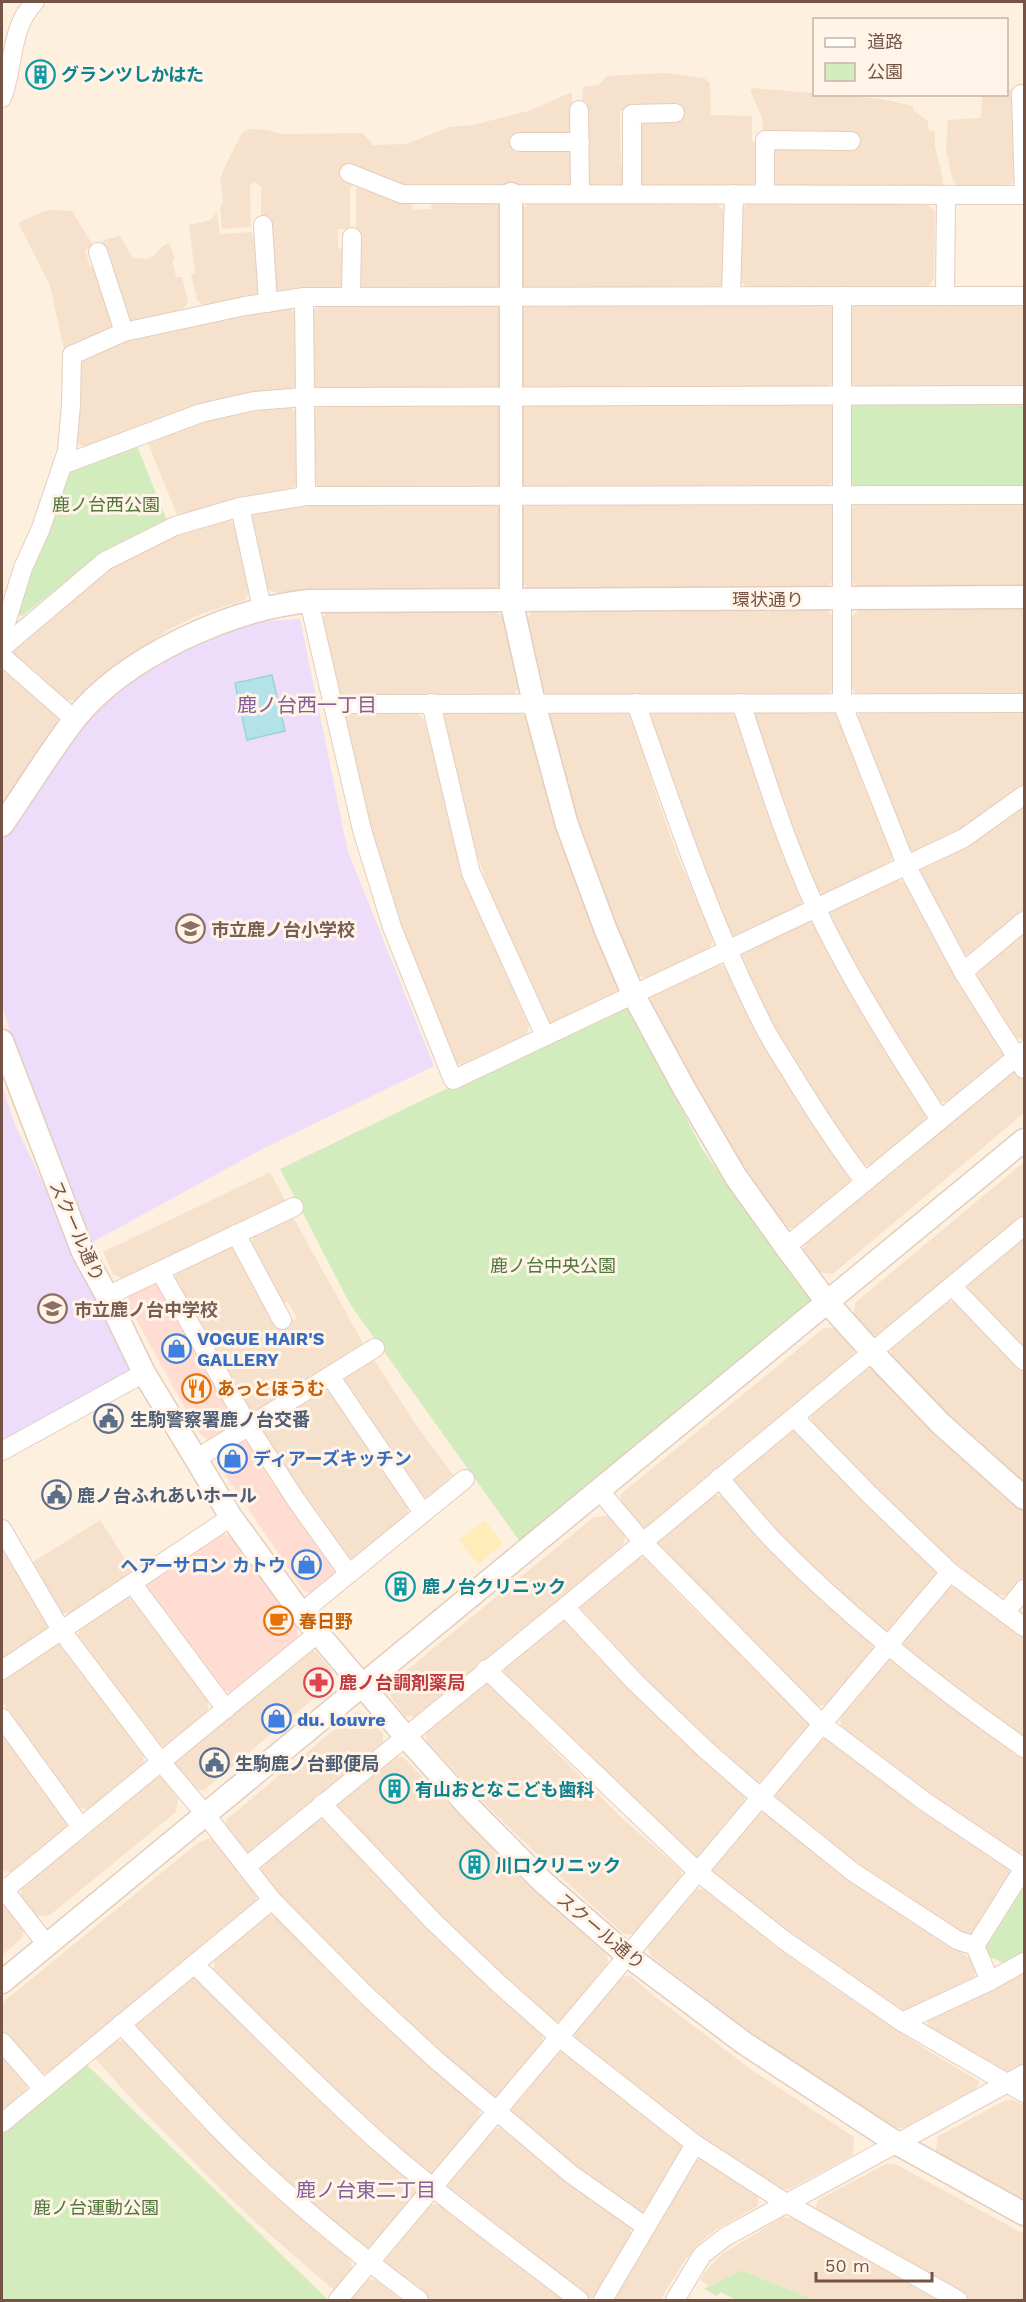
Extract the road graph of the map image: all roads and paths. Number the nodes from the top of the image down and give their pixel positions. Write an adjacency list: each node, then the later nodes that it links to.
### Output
1 (35, 2): 3 (street)
2 (1021, 94): 16 (street)
3 (2, 98)
4 (579, 110): 8 (street)
5 (675, 113): 12 (street)
6 (850, 141): 14 (street)
7 (519, 142): 8 (street)
8 (580, 142): 11 (street)
9 (349, 173): 10 (street)
10 (511, 194): 11 (street); 26 (street)
11 (580, 194): 12 (street)
12 (632, 194): 13 (street)
13 (734, 194): 14 (street); 20 (street)
14 (765, 194): 15 (street)
15 (946, 195): 16 (street); 22 (street)
16 (1024, 195)
17 (263, 225): 27 (street)
18 (352, 237): 25 (street)
19 (98, 252): 28 (street)
20 (731, 296): 21 (street); 26 (street)
21 (842, 296): 22 (street); 32 (street)
22 (945, 296): 23 (street)
23 (1024, 296)
24 (304, 297): 25 (street); 27 (street); 30 (street)
25 (351, 297): 26 (street)
26 (511, 297): 31 (street)
27 (268, 303): 28 (street)
28 (124, 332): 33 (street)
29 (1024, 395): 32 (street)
30 (305, 396): 31 (street); 33 (street); 37 (street)
31 (511, 396): 32 (street); 34 (street)
32 (842, 396): 35 (street)
33 (62, 465): 44 (street)
34 (511, 495): 35 (street); 37 (street); 41 (street)
35 (842, 495): 36 (street); 40 (street)
36 (1024, 495)
37 (306, 496): 38 (street)
38 (240, 507): 43 (street); 45 (street)
39 (1024, 597): 40 (street, 環状通り)
40 (842, 598): 41 (street, 環状通り); 51 (street)
41 (511, 600): 42 (street, 環状通り); 48 (street)
42 (309, 601): 43 (street, 環状通り); 53 (street)
43 (262, 608): 54 (street, 環状通り)
44 (2, 636)
45 (2, 648)
46 (2, 656): 54 (street)
47 (431, 703): 48 (street); 53 (street); 63 (street)
48 (534, 703): 49 (street); 62 (street)
49 (636, 703): 50 (street); 60 (street)
50 (741, 703): 51 (street); 58 (street)
51 (842, 703): 52 (street); 57 (street)
52 (1024, 703)
53 (332, 704): 63 (street)
54 (75, 720): 56 (street, 環状通り)
55 (1024, 795): 57 (street)
56 (2, 825)
57 (906, 865): 58 (street); 61 (street)
58 (816, 908): 60 (street); 66 (street)
59 (1024, 921): 61 (street)
60 (728, 950): 62 (street); 68 (street)
61 (963, 972): 65 (street)
62 (633, 994): 63 (street); 72 (street)
63 (545, 1036)
64 (2, 1041): 75 (street, スクール通り)
65 (1022, 1059): 66 (street)
66 (940, 1120): 68 (street)
67 (1024, 1140): 76 (street)
68 (865, 1182): 72 (street)
69 (294, 1207): 71 (street)
70 (1024, 1226): 74 (street)
71 (236, 1234): 73 (street); 77 (street)
72 (786, 1247): 76 (street)
73 (160, 1271): 75 (street); 84 (street)
74 (952, 1286): 79 (street); 80 (street)
75 (107, 1296): 81 (street, スクール通り)
76 (827, 1302): 79 (street); 89 (street)
77 (282, 1320)
78 (375, 1348): 82 (street)
79 (872, 1352): 83 (street); 90 (street)
80 (1024, 1361)
81 (144, 1373): 85 (street); 86 (street, スクール通り)
82 (330, 1376): 84 (street); 91 (street)
83 (794, 1417): 87 (street); 95 (street)
84 (249, 1427): 86 (street); 96 (street)
85 (2, 1451)
86 (196, 1460): 92 (street, スクール通り)
87 (719, 1478): 94 (street); 105 (street)
88 (465, 1479): 91 (street)
89 (599, 1490): 94 (street); 108 (street)
90 (1024, 1498)
91 (423, 1513): 96 (street)
92 (231, 1516): 97 (street); 100 (street, スクール通り)
93 (2, 1529): 103 (street)
94 (642, 1541): 99 (street); 111 (street)
95 (950, 1572): 101 (street); 105 (street)
96 (349, 1574): 100 (street)
97 (132, 1583): 103 (street); 109 (street)
98 (1024, 1589): 101 (street)
99 (565, 1607): 107 (street); 115 (street)
100 (301, 1613): 104 (street, スクール通り)
101 (1005, 1613): 102 (street)
102 (1024, 1628)
103 (61, 1630): 106 (street); 114 (street)
104 (317, 1634): 108 (street, スクール通り); 109 (street)
105 (888, 1647): 111 (street); 113 (street)
106 (2, 1670)
107 (486, 1670): 112 (street); 121 (street)
108 (362, 1685): 112 (street, スクール通り); 117 (street)
109 (226, 1709): 114 (street)
110 (2, 1718): 118 (street)
111 (822, 1724): 115 (street); 120 (street)
112 (405, 1736): 116 (street); 126 (street, スクール通り)
113 (1024, 1748)
114 (161, 1762): 117 (street); 118 (street)
115 (761, 1798): 121 (street); 125 (street)
116 (322, 1804): 119 (street); 133 (street)
117 (205, 1814): 119 (street); 124 (street)
118 (81, 1827): 122 (street)
119 (246, 1867): 123 (street)
120 (1024, 1868): 125 (street)
121 (698, 1872): 126 (street); 131 (street)
122 (2, 1890): 124 (street)
123 (272, 1900): 128 (street); 139 (street)
124 (46, 1945): 130 (street)
125 (975, 1946): 129 (street)
126 (627, 1955): 133 (street); 142 (street, スクール通り)
127 (1024, 1962): 129 (street)
128 (194, 1964): 132 (street); 143 (street)
129 (990, 1981): 131 (street)
130 (2, 1982)
131 (902, 2022): 136 (street)
132 (121, 2024): 137 (street); 147 (street)
133 (560, 2038): 139 (street); 141 (street)
134 (2, 2042): 137 (street)
135 (1024, 2074): 136 (street)
136 (1006, 2084): 138 (street); 142 (street)
137 (43, 2089): 140 (street)
138 (1024, 2093)
139 (496, 2112): 143 (street); 146 (street)
140 (2, 2123)
141 (695, 2144): 144 (street); 146 (street)
142 (898, 2144): 144 (street); 145 (street, スクール通り)
143 (433, 2188): 147 (street); 150 (street)
144 (786, 2203): 152 (street); 153 (street)
145 (1024, 2214)
146 (646, 2227): 151 (street)
147 (369, 2263): 148 (street); 149 (street)
148 (338, 2301)
149 (418, 2301)
150 (579, 2301)
151 (603, 2301)
152 (675, 2301)
153 (958, 2301)

